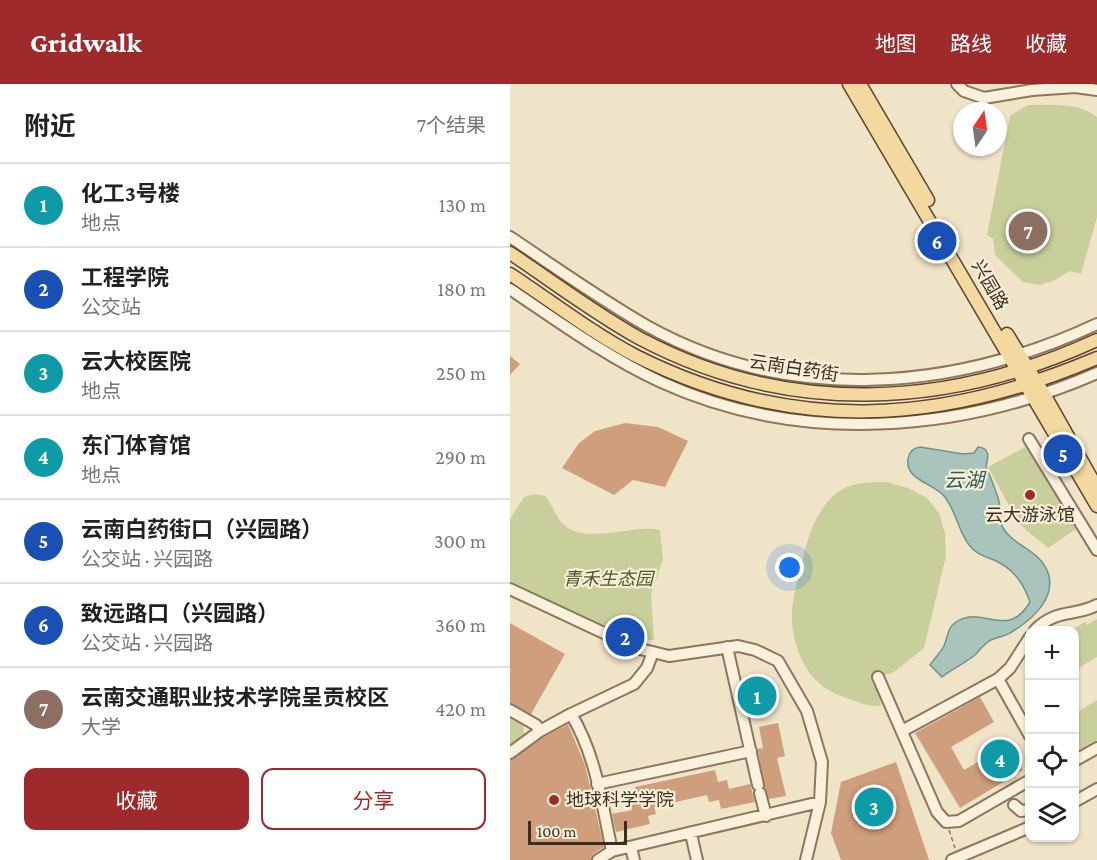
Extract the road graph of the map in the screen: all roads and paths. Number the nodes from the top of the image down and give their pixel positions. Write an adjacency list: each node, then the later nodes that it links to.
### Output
1 (849, 84): 11 (main road, 兴园路)
2 (860, 84): 11 (main road, 兴园路)
3 (957, 84): 4 (street)
4 (1097, 90)
5 (510, 237): 11 (street)
6 (510, 253): 13 (main road, 云南白药街)
7 (510, 274): 15 (main road, 云南白药街)
8 (510, 289): 16 (street)
9 (1097, 324): 11 (street)
10 (1097, 340): 13 (main road, 云南白药街)
11 (1015, 356): 13 (main road, 兴园路)
12 (1097, 358): 15 (main road, 云南白药街)
13 (1023, 369): 15 (main road, 兴园路)
14 (1097, 373): 16 (street)
15 (1031, 384): 16 (main road, 兴园路)
16 (1039, 395): 18 (main road, 兴园路); 19 (main road, 兴园路)
17 (1029, 439): 20 (street)
18 (1097, 488)
19 (1097, 506)
20 (1097, 550)
21 (510, 589): 26 (street)
22 (1097, 605): 23 (street)
23 (1040, 626)
24 (1025, 644): 28 (street)
25 (727, 647): 26 (street); 35 (street); 42 (street)
26 (653, 652): 30 (street)
27 (878, 677): 32 (street)
28 (998, 679): 32 (street); 33 (street)
29 (510, 710): 31 (street)
30 (571, 714): 31 (street); 39 (street)
31 (540, 731): 36 (street)
32 (902, 731): 46 (street)
33 (1028, 734)
34 (1097, 748): 37 (street)
35 (751, 751): 39 (street); 45 (street)
36 (510, 753)
37 (1079, 758)
38 (1025, 782): 46 (street)
39 (597, 784): 50 (street)
40 (1097, 789): 41 (street)
41 (1079, 799)
42 (820, 802): 45 (street); 55 (street)
43 (1014, 806): 44 (street)
44 (1025, 810)
45 (766, 816): 48 (street)
46 (946, 822): 51 (path)
47 (1025, 829): 51 (street)
48 (691, 834): 49 (street); 54 (street)
49 (631, 847): 50 (street); 53 (street)
50 (612, 851): 52 (street)
51 (955, 859)
52 (598, 860)
53 (634, 860)
54 (697, 860)
55 (806, 860)

